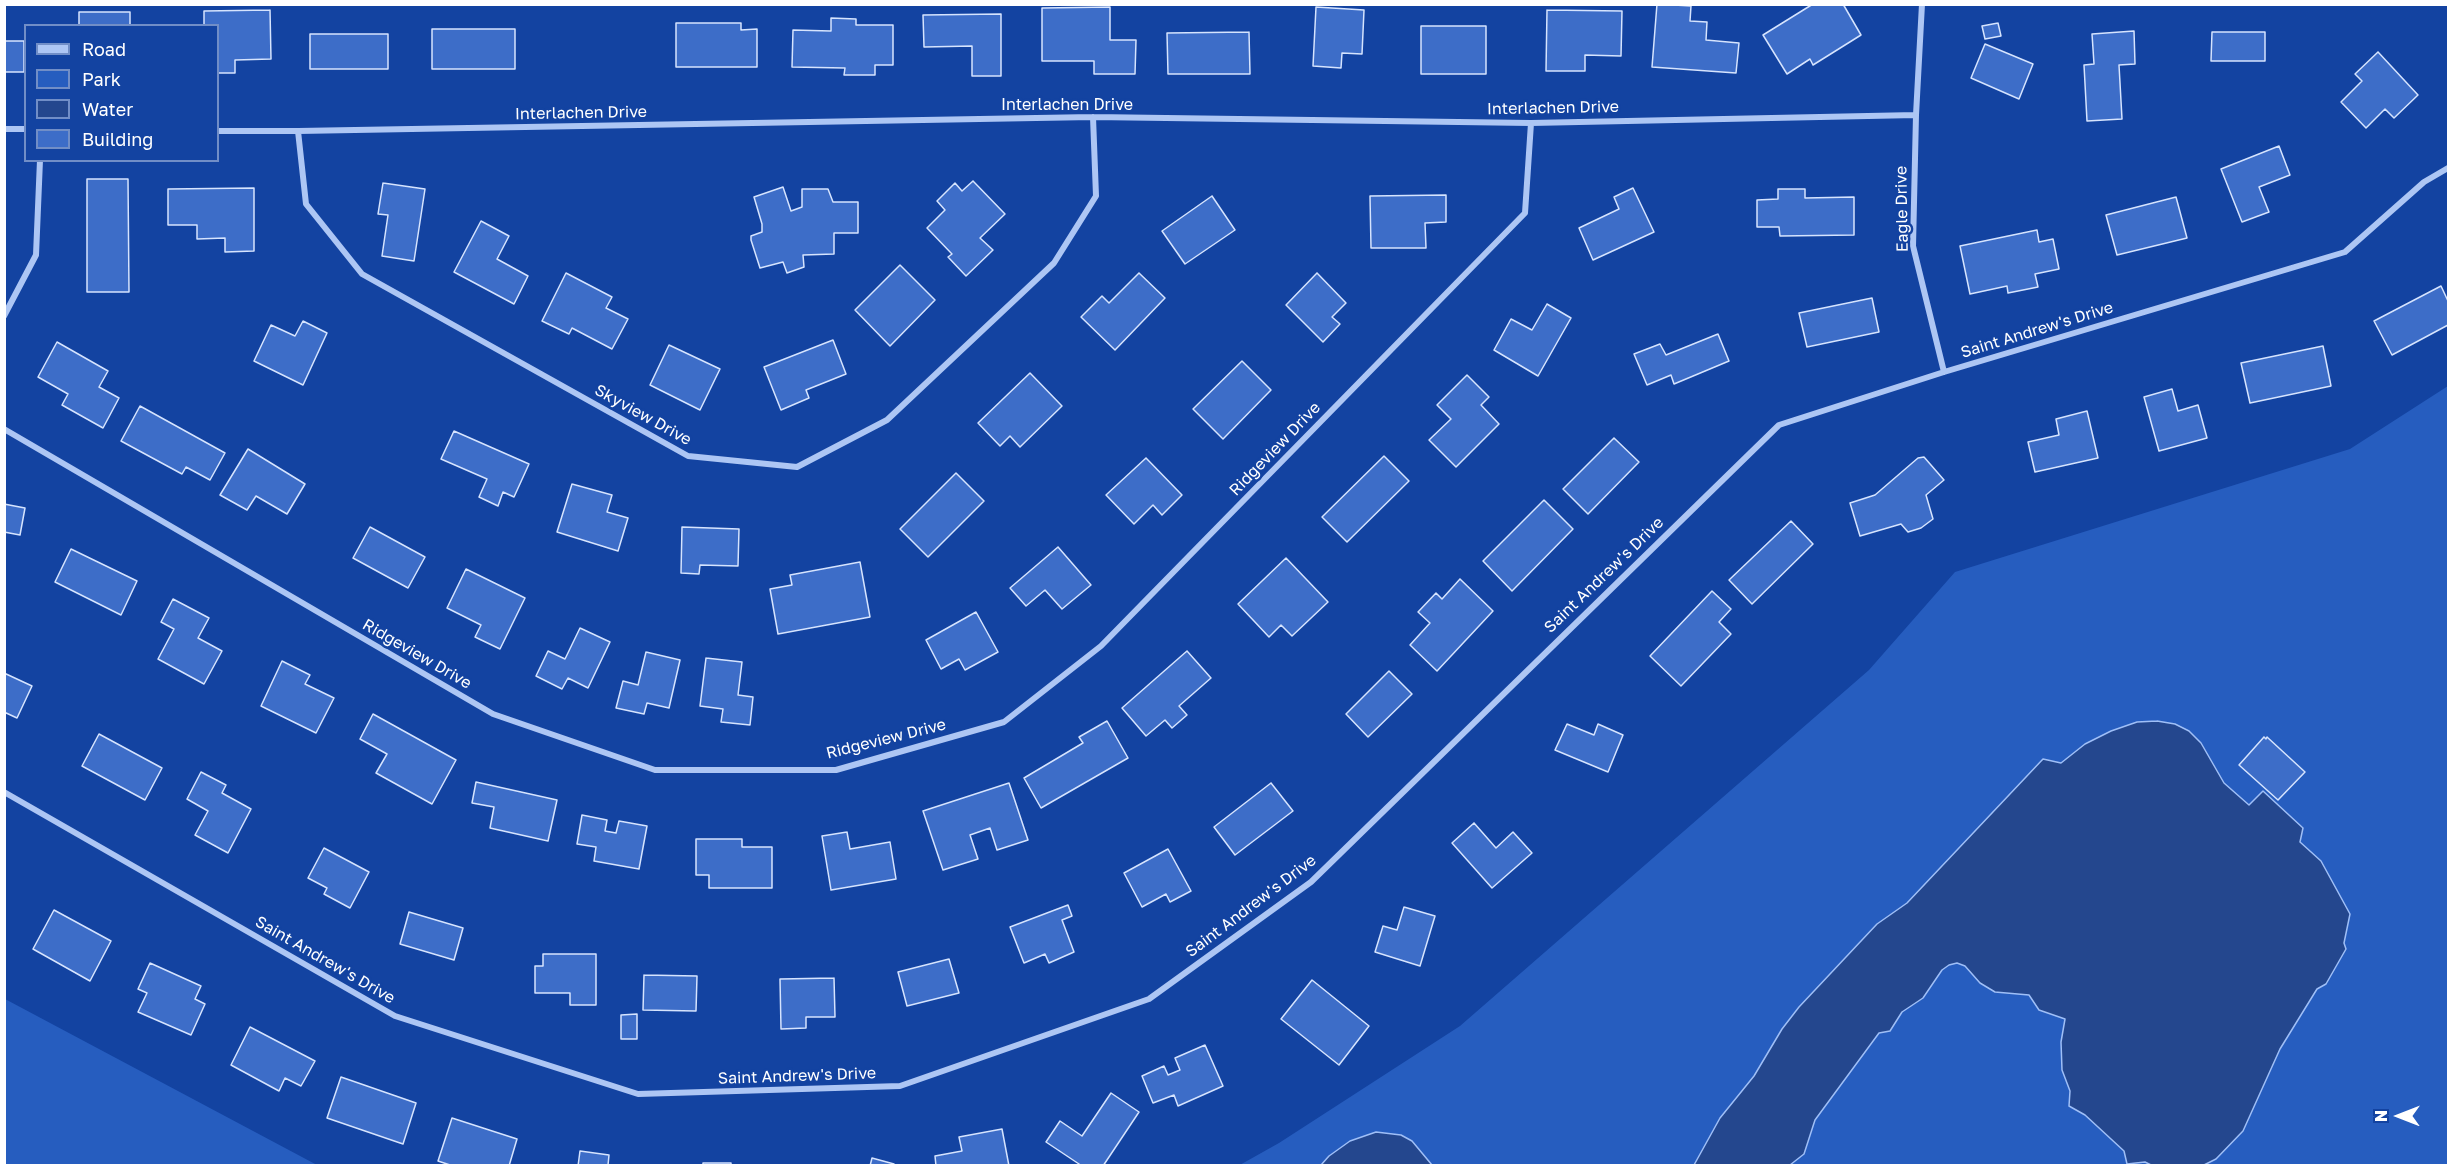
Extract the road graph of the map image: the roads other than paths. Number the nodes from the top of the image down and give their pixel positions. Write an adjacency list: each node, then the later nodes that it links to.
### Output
1 (1922, 4): 2 (street, Eagle Drive)
2 (1916, 115): 4 (street, Interlachen Drive); 12 (street, Eagle Drive)
3 (1093, 117): 4 (street, Interlachen Drive); 8 (street, Interlachen Drive); 8 (street, Skyview Drive)
4 (1531, 123): 13 (street, Ridgeview Drive)
5 (4, 129): 6 (street)
6 (24, 129)
7 (219, 130): 8 (street, Interlachen Drive)
8 (298, 131)
9 (40, 162): 11 (street)
10 (2448, 168): 12 (street, Saint Andrew's Drive)
11 (4, 316)
12 (1944, 372): 14 (street, Saint Andrew's Drive)
13 (4, 429)
14 (4, 792)

